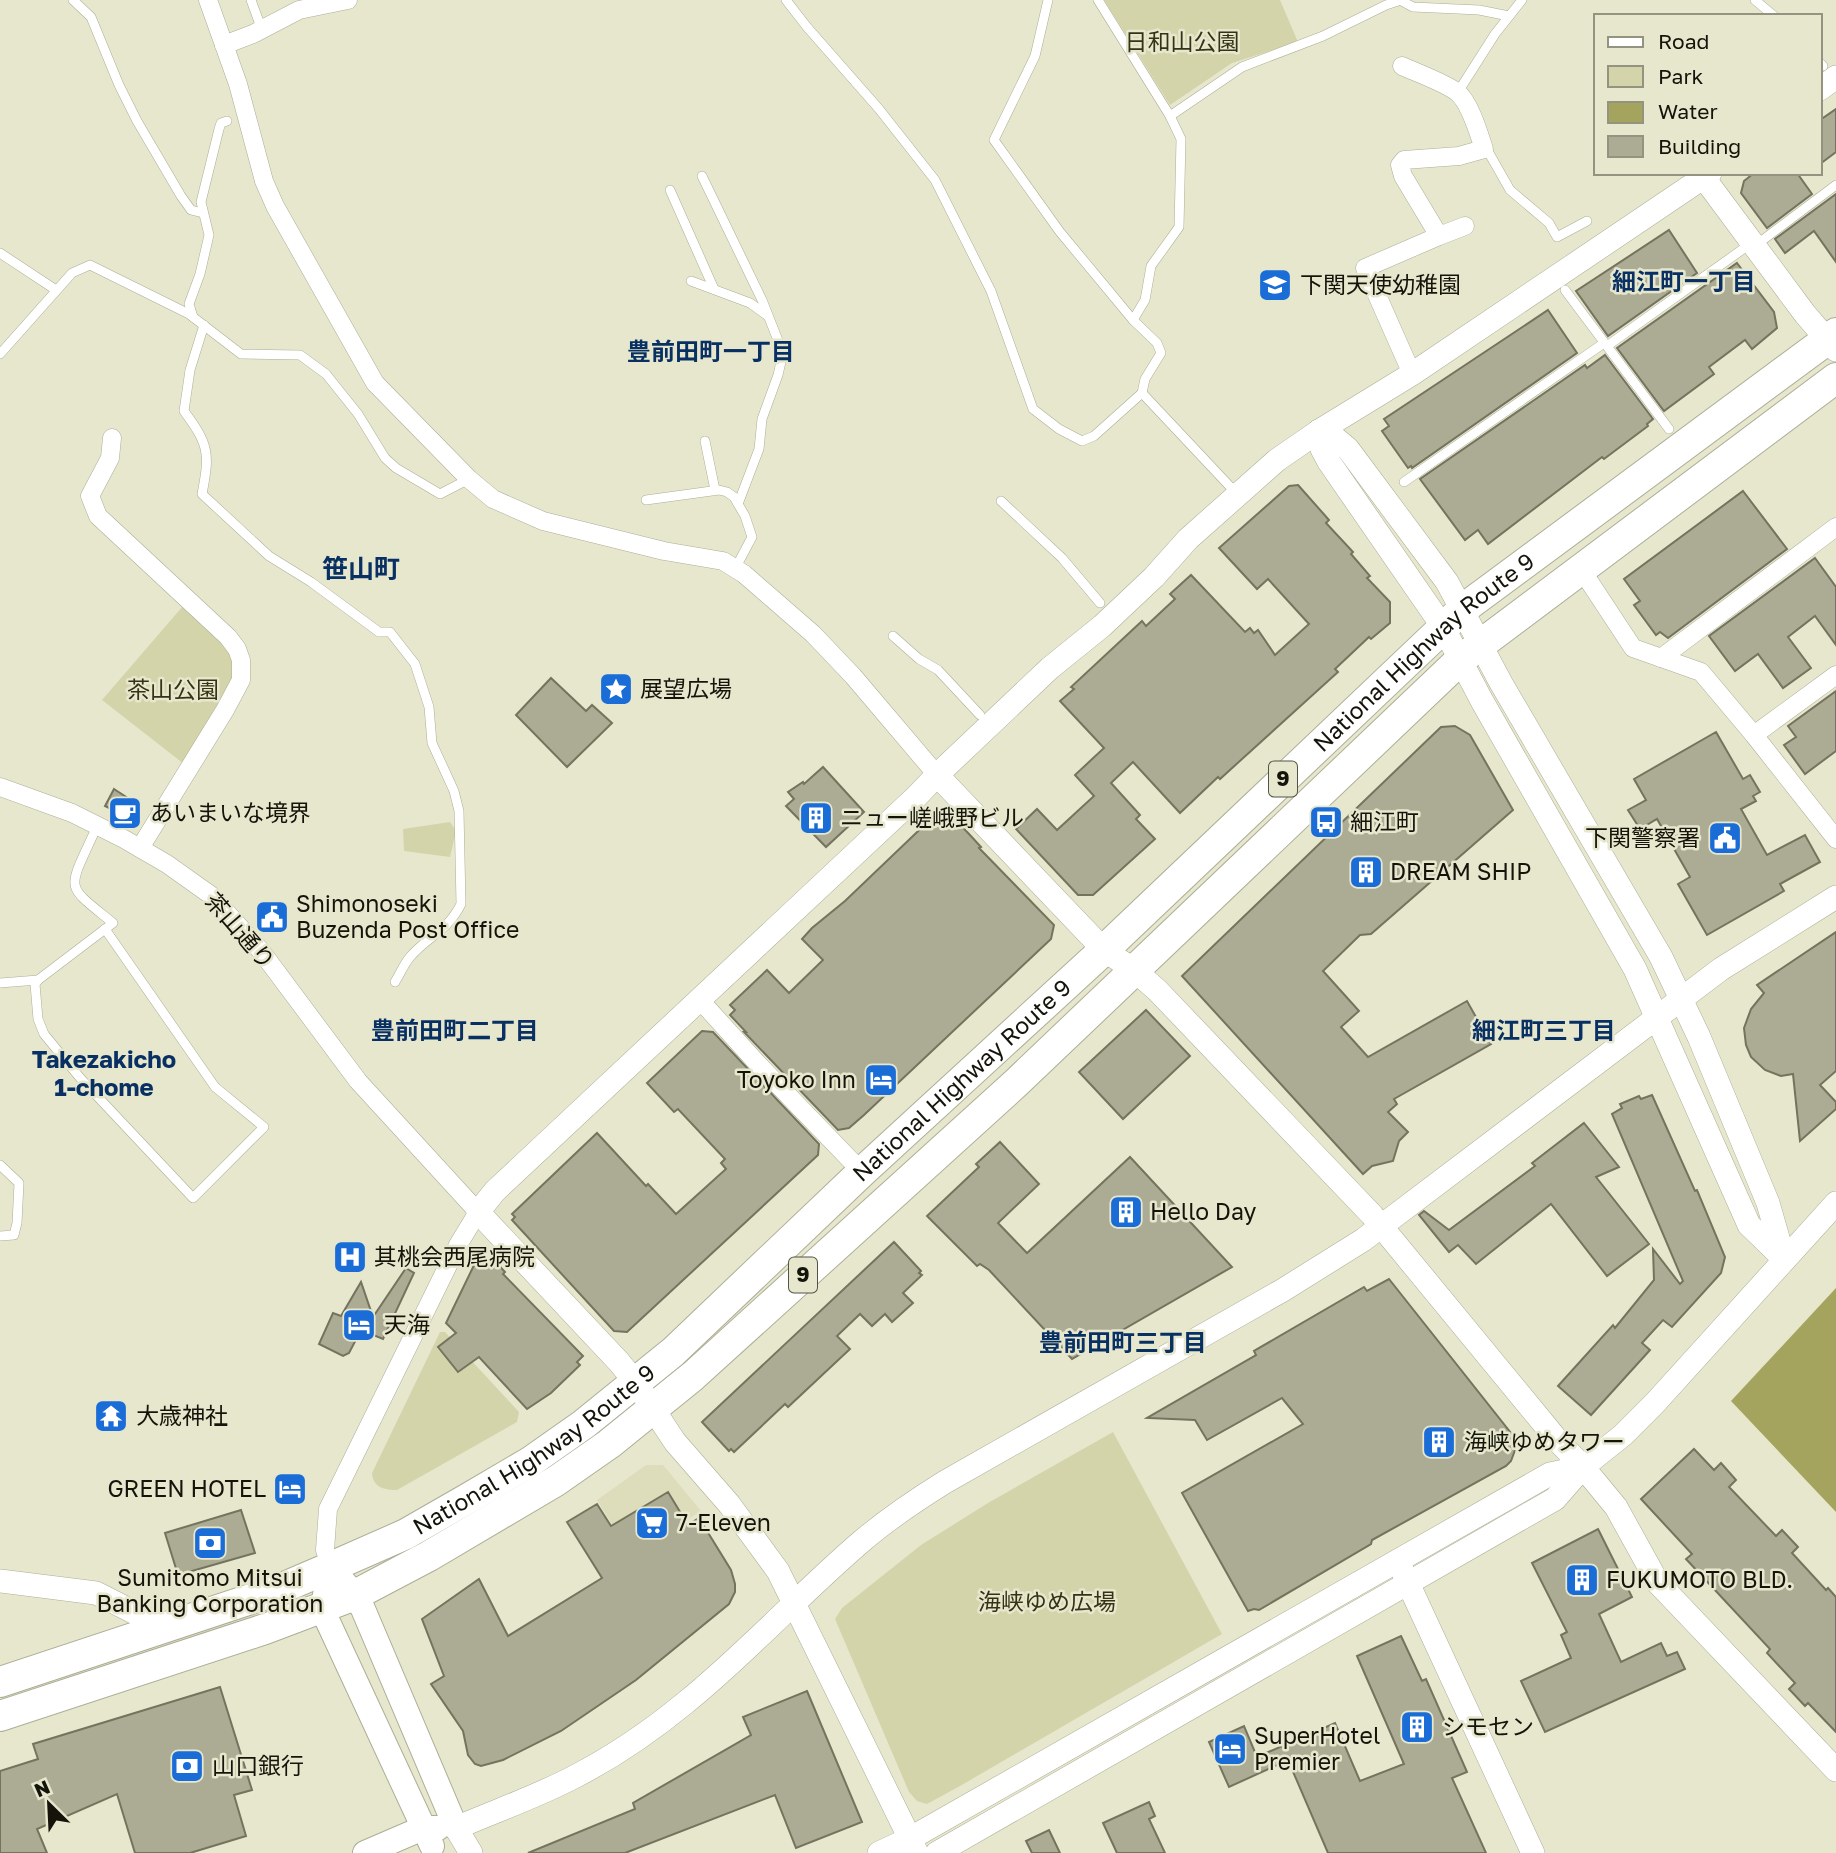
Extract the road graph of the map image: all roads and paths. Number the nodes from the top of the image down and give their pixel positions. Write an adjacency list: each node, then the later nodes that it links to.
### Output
1 (73, 0): 24 (lane)
2 (208, 0): 14 (street)
3 (251, 0): 13 (lane)
4 (348, 0): 13 (street)
5 (786, 0): 43 (lane)
6 (1048, 0): 36 (lane)
7 (1098, 0): 17 (lane)
8 (1401, 0): 12 (lane); 17 (lane)
9 (1522, 0): 12 (lane)
10 (1755, 0): 11 (lane)
11 (1772, 14)
12 (1509, 16): 16 (lane)
13 (262, 30): 14 (street)
14 (224, 45): 48 (street)
15 (1402, 66): 16 (street)
16 (1458, 92): 19 (street)
17 (1170, 116): 36 (lane)
18 (227, 121): 24 (lane)
19 (1484, 149): 25 (lane); 27 (street)
20 (702, 176): 35 (lane)
21 (1707, 176): 28 (street); 41 (street)
22 (1836, 185): 28 (lane)
23 (670, 190): 31 (lane)
24 (203, 213): 34 (lane)
25 (1587, 222)
26 (1465, 226): 27 (street)
27 (1439, 236): 41 (street)
28 (1753, 245): 38 (street); 39 (lane)
29 (0, 253): 32 (lane)
30 (691, 281): 31 (lane)
31 (714, 289): 35 (lane)
32 (56, 290): 34 (lane); 40 (lane)
33 (1565, 290): 39 (lane)
34 (193, 317): 37 (lane)
35 (769, 317): 54 (lane)
36 (1133, 320): 43 (lane)
37 (204, 325): 48 (lane); 76 (lane)
38 (1833, 341): 59 (highway, National Highway Route 9 / 9)
39 (1605, 345): 44 (lane); 49 (lane)
40 (0, 354)
41 (1412, 374): 45 (street)
42 (1836, 378): 57 (highway, National Highway Route 9 / 9)
43 (1142, 393): 51 (lane)
44 (1669, 429)
45 (1319, 431): 51 (street); 59 (street)
46 (112, 438): 70 (street)
47 (705, 441): 50 (lane)
48 (469, 479): 56 (street)
49 (1404, 482)
50 (715, 491): 52 (lane); 54 (lane)
51 (1239, 496): 66 (street)
52 (646, 500)
53 (1001, 501): 58 (lane)
54 (738, 504): 56 (lane)
55 (1836, 527): 62 (street)
56 (735, 569): 66 (street)
57 (1581, 569): 61 (highway, National Highway Route 9 / 9); 62 (street)
58 (1100, 603)
59 (1453, 618): 61 (street); 73 (highway, National Highway Route 9 / 9)
60 (893, 636): 64 (lane)
61 (1471, 652): 74 (highway, National Highway Route 9 / 9); 79 (street); 80 (street)
62 (1661, 658): 65 (street)
63 (1836, 675): 65 (street)
64 (981, 715)
65 (1754, 735): 69 (street)
66 (937, 775): 73 (street); 78 (street)
67 (0, 787): 70 (street, 茶山通り)
68 (93, 835): 72 (lane)
69 (1836, 839)
70 (139, 848): 84 (street, 茶山通り)
71 (1836, 897): 79 (street)
72 (105, 929): 75 (lane); 75 (lane)
73 (1104, 950): 74 (street); 82 (highway, National Highway Route 9 / 9)
74 (1133, 970): 85 (street); 89 (highway, National Highway Route 9 / 9)
75 (38, 980): 77 (lane)
76 (396, 982)
77 (0, 983)
78 (699, 999): 82 (street); 84 (street)
79 (1682, 999): 80 (street); 87 (street)
80 (1658, 1017): 85 (street); 87 (street)
81 (0, 1165): 86 (lane)
82 (862, 1172): 88 (highway, National Highway Route 9 / 9)
83 (1836, 1203): 87 (street)
84 (478, 1212): 88 (street); 92 (street)
85 (1382, 1227): 90 (street); 96 (street)
86 (0, 1236)
87 (1784, 1259): 90 (street)
88 (636, 1383): 89 (street); 92 (highway, National Highway Route 9 / 9)
89 (654, 1409): 95 (highway, National Highway Route 9 / 9); 96 (street)
90 (1583, 1467): 91 (street); 94 (street); 101 (street)
91 (1397, 1560): 94 (street); 104 (street)
92 (331, 1567): 95 (main road); 97 (main road); 98 (highway, National Highway Route 9 / 9)
93 (0, 1581): 98 (street)
94 (1408, 1583): 108 (street); 109 (street)
95 (355, 1595): 97 (highway, National Highway Route 9 / 9); 102 (main road)
96 (795, 1604): 102 (street); 104 (street)
97 (322, 1609): 100 (highway, National Highway Route 9 / 9); 103 (main road)
98 (165, 1628): 99 (highway, National Highway Route 9 / 9)
99 (0, 1682)
100 (0, 1716)
101 (1836, 1770)
102 (456, 1828): 103 (main road); 106 (street)
103 (427, 1845): 105 (main road)
104 (914, 1845): 107 (street)
105 (365, 1853)
106 (471, 1853)
107 (879, 1853)
108 (937, 1853)
109 (1534, 1853)

